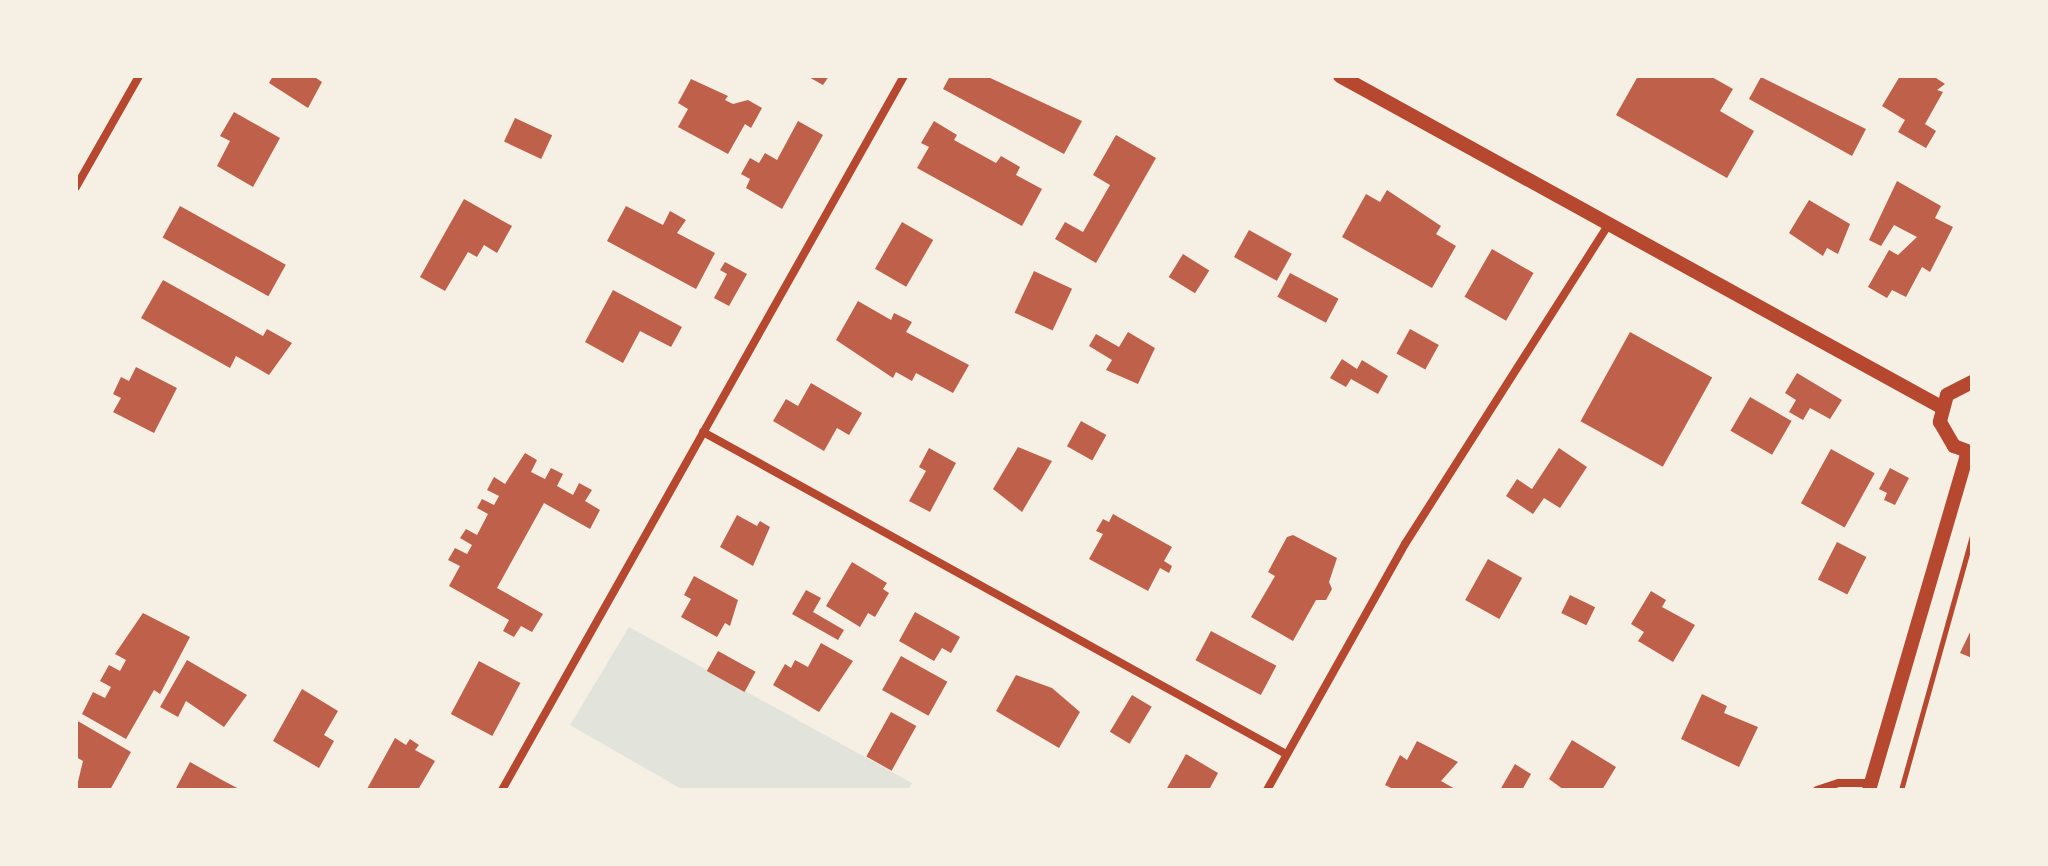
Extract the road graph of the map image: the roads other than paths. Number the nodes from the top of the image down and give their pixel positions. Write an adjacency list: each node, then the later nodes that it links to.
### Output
1 (139, 76): 4 (street)
2 (904, 76): 8 (street)
3 (1340, 76): 5 (street)
4 (76, 187)
5 (1607, 227): 7 (street); 10 (street)
6 (1972, 382): 7 (street)
7 (1941, 407): 9 (street)
8 (703, 432): 10 (street); 12 (street)
9 (1970, 452): 11 (street)
10 (1286, 754): 13 (street)
11 (1870, 787): 14 (street)
12 (502, 790)
13 (1267, 790)
14 (1817, 790)

